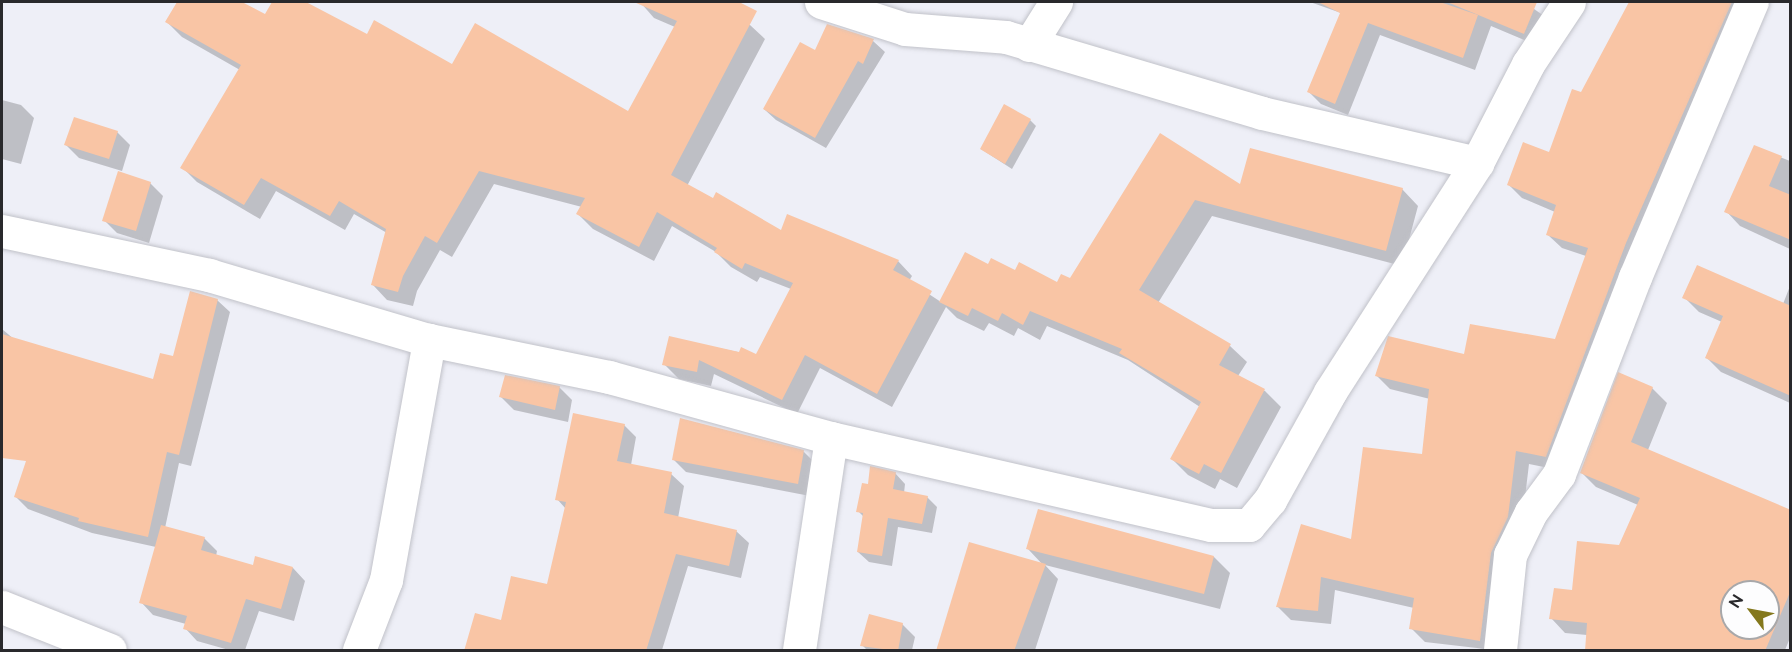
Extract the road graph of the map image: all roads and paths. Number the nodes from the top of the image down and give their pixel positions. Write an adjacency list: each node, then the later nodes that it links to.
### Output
1 (821, 2): 5 (street)
2 (1056, 2): 5 (street)
3 (1569, 2): 6 (street)
4 (1752, 2): 14 (street)
5 (1029, 45): 6 (street)
6 (1477, 163): 9 (street)
7 (2, 231): 8 (street)
8 (429, 340): 9 (street); 12 (street)
9 (831, 438): 13 (street)
10 (2, 607): 11 (street)
11 (110, 651)
12 (359, 651)
13 (800, 651)
14 (1500, 651)

